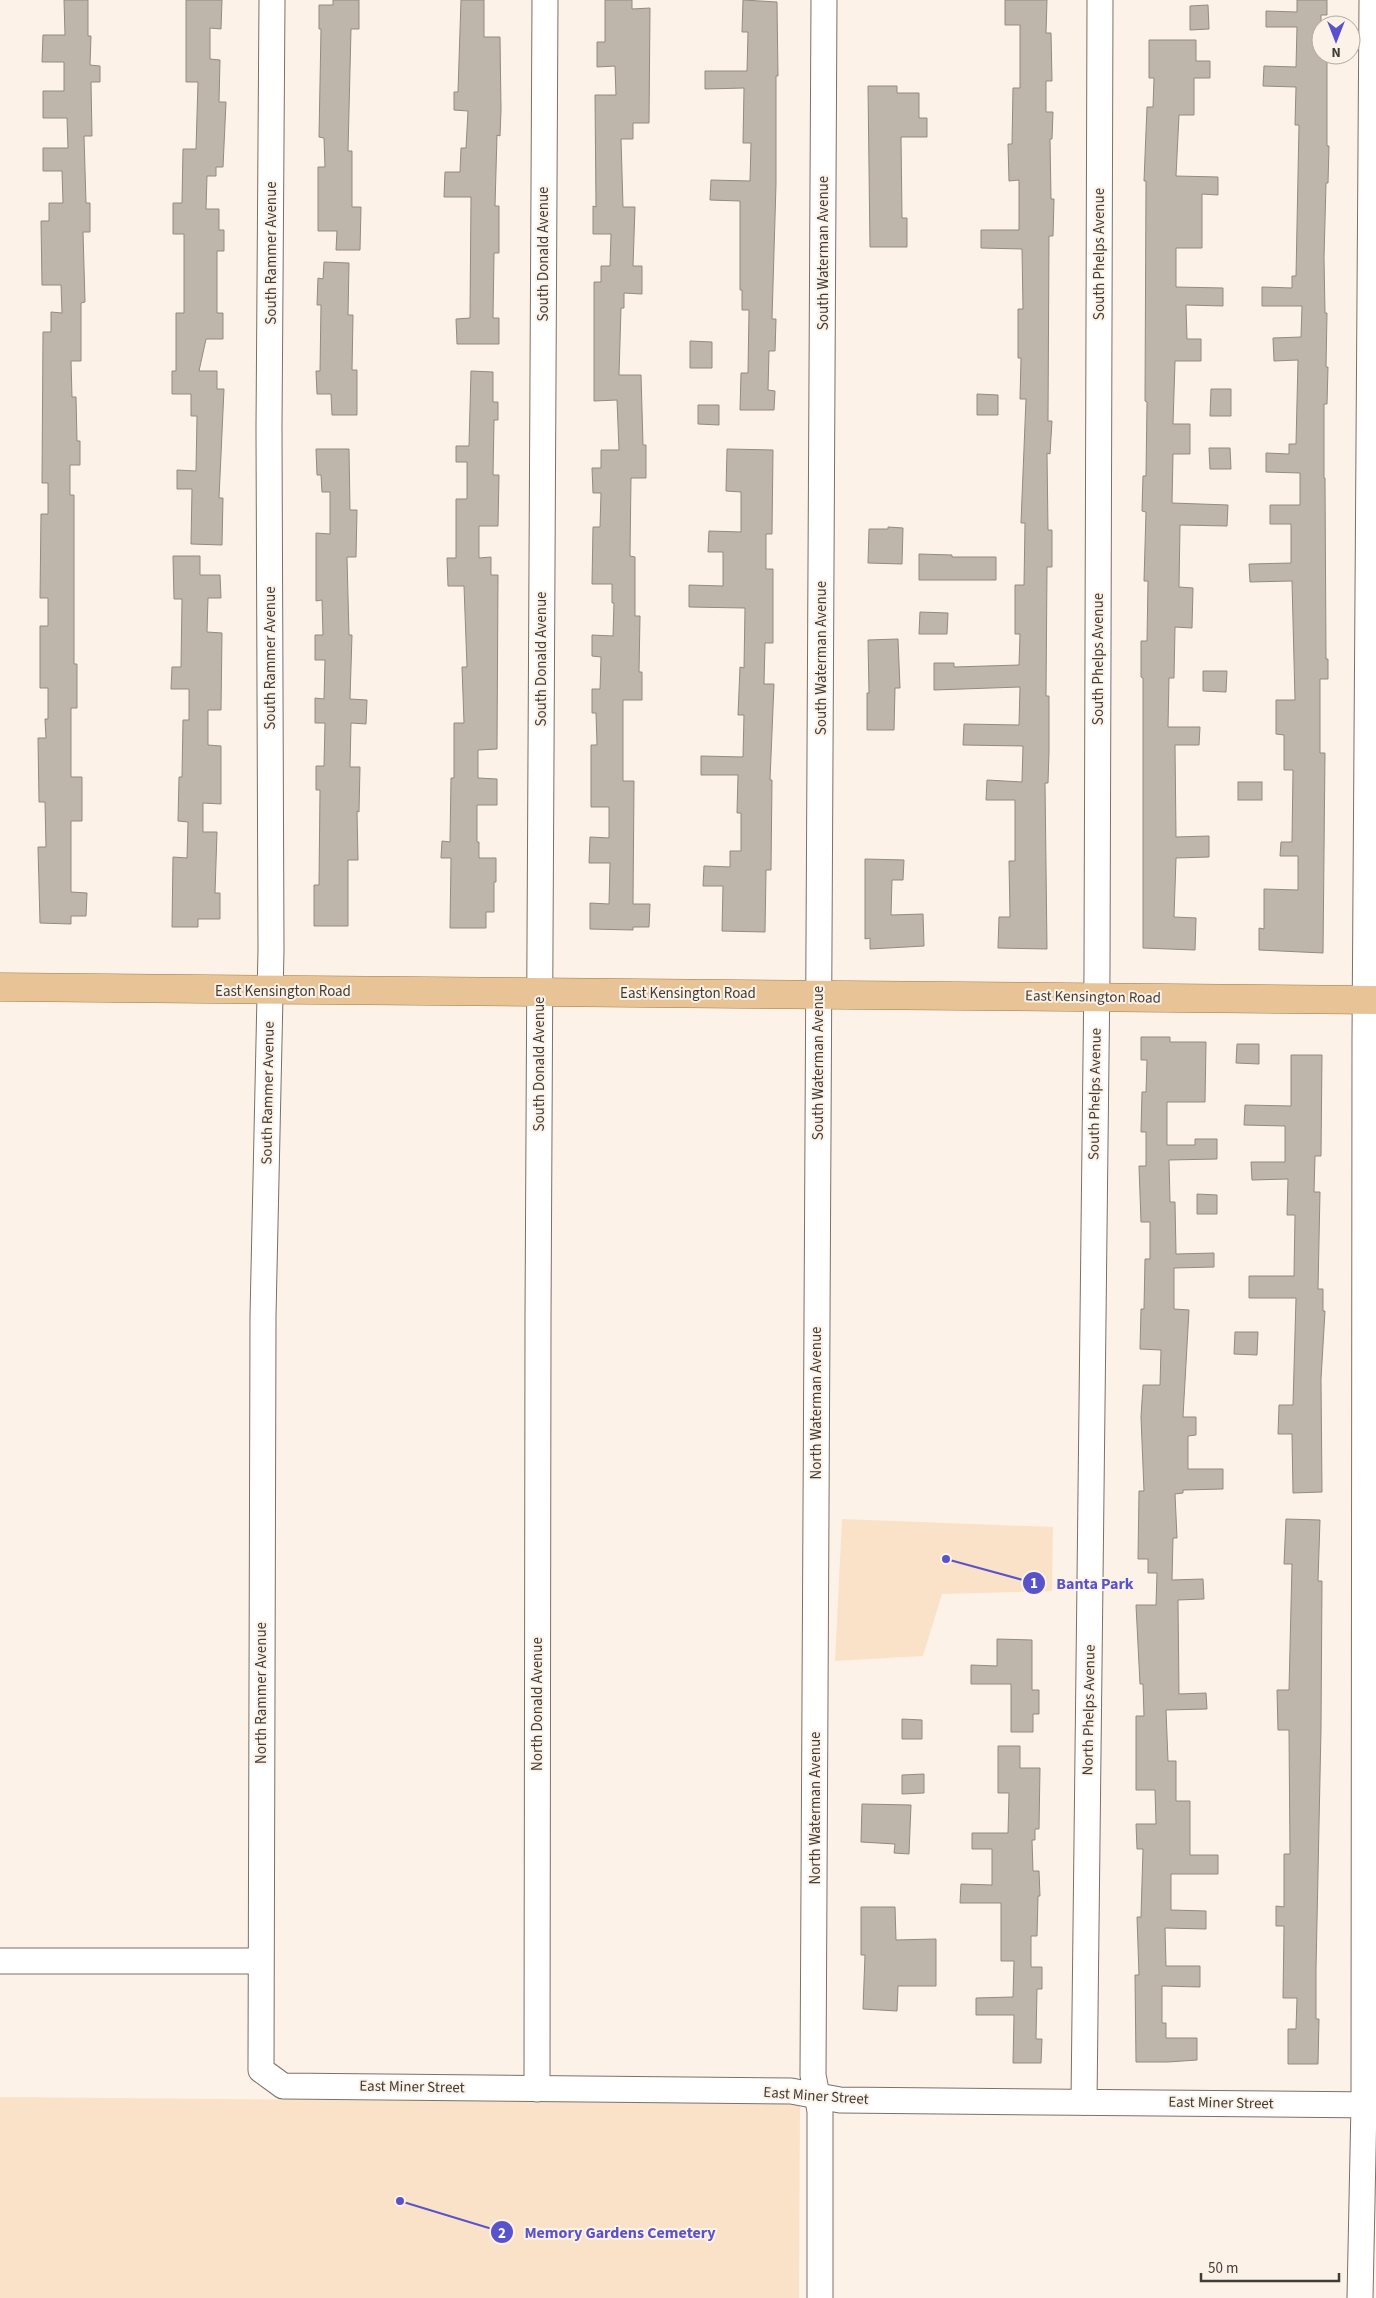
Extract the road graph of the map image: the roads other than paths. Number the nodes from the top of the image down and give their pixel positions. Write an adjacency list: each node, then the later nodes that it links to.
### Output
1 (272, 0): 7 (street, South Rammer Avenue)
2 (544, 0): 8 (street, South Donald Avenue)
3 (824, 0): 9 (street, South Waterman Avenue)
4 (1100, 0): 10 (street, South Phelps Avenue)
5 (1372, 0): 11 (street)
6 (0, 987): 7 (main road, East Kensington Road)
7 (271, 991): 8 (main road, East Kensington Road); 12 (street, South Rammer Avenue)
8 (539, 992): 9 (main road, East Kensington Road); 15 (street, South Donald Avenue)
9 (818, 994): 10 (main road, East Kensington Road); 13 (street, South Waterman Avenue)
10 (1096, 996): 11 (main road, East Kensington Road); 14 (street, South Phelps Avenue)
11 (1370, 1000): 22 (street)
12 (263, 1316): 17 (street, North Rammer Avenue)
13 (817, 1317): 20 (street, North Waterman Avenue)
14 (1093, 1318): 21 (street, North Phelps Avenue)
15 (538, 1319): 19 (street, North Donald Avenue)
16 (0, 1961): 17 (street)
17 (260, 1961): 18 (street, North Rammer Avenue)
18 (261, 2070): 19 (street, East Miner Street)
19 (537, 2089): 20 (street, East Miner Street)
20 (817, 2096): 21 (street, East Miner Street); 23 (street, North Waterman Avenue)
21 (1084, 2102): 22 (street, East Miner Street)
22 (1370, 2105): 24 (street)
23 (820, 2298)
24 (1360, 2298)

